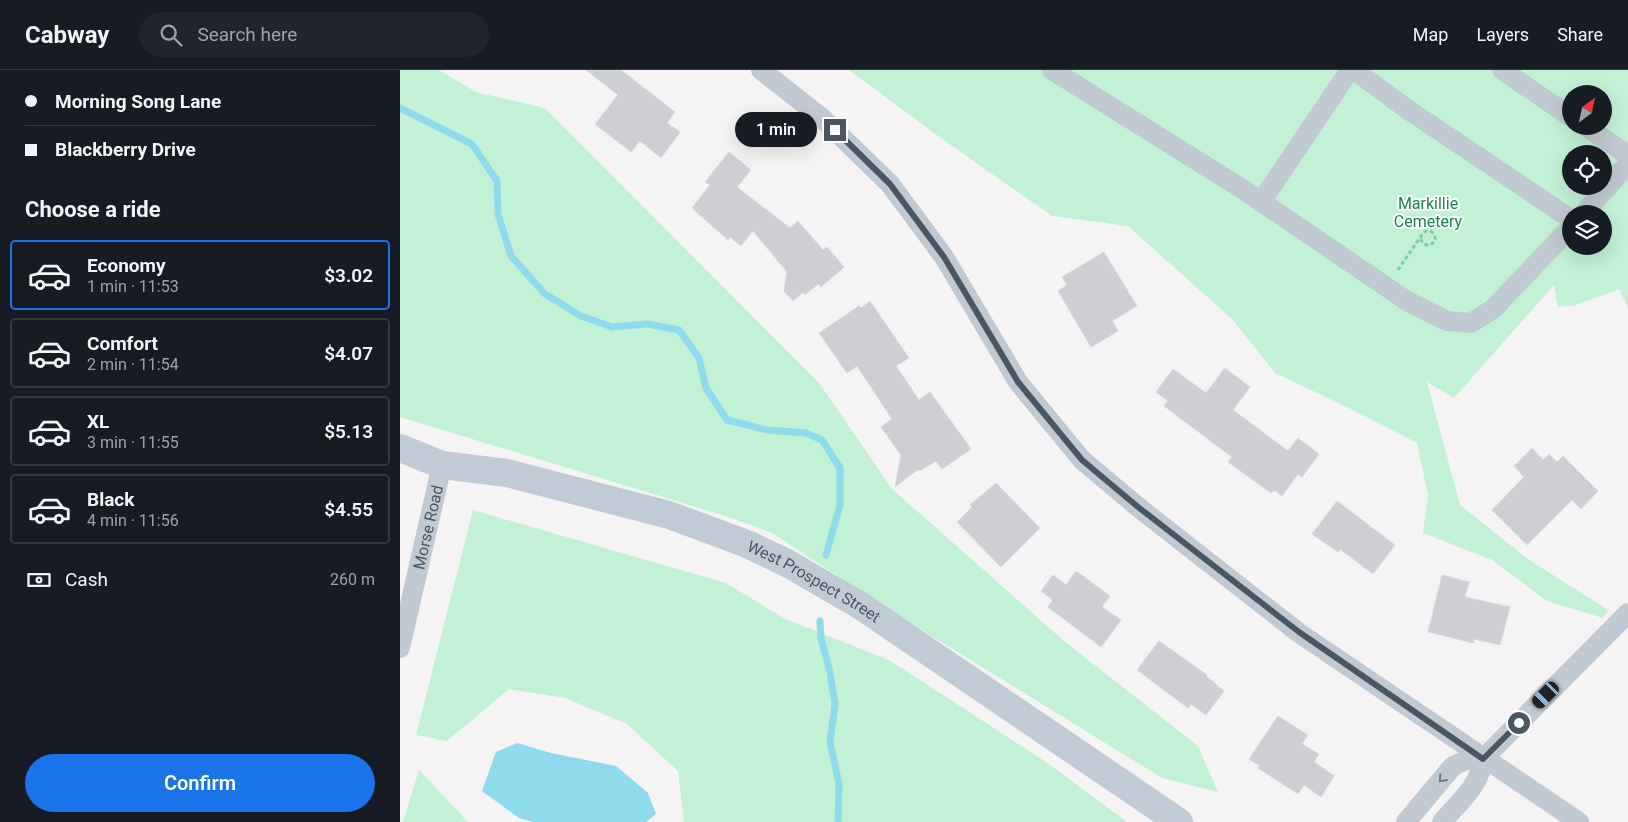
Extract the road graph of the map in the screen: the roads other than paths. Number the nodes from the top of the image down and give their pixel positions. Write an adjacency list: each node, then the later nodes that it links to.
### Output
1 (761, 70): 17 (street)
2 (1052, 70): 9 (street)
3 (1352, 70): 9 (street); 11 (street)
4 (1502, 70): 5 (street)
5 (1562, 111)
6 (1598, 135): 7 (street)
7 (1628, 155)
8 (1628, 164): 10 (street)
9 (1262, 202): 12 (street)
10 (1591, 205)
11 (1562, 213)
12 (1562, 236)
13 (400, 448): 14 (street, West Prospect Street)
14 (442, 465): 16 (street, Morse Road); 18 (street, West Prospect Street)
15 (1628, 613): 17 (street)
16 (400, 648)
17 (1483, 759): 19 (street, one-way to 19); 20 (street); 21 (street)
18 (1179, 822)
19 (1406, 822)
20 (1442, 822)
21 (1579, 822)

